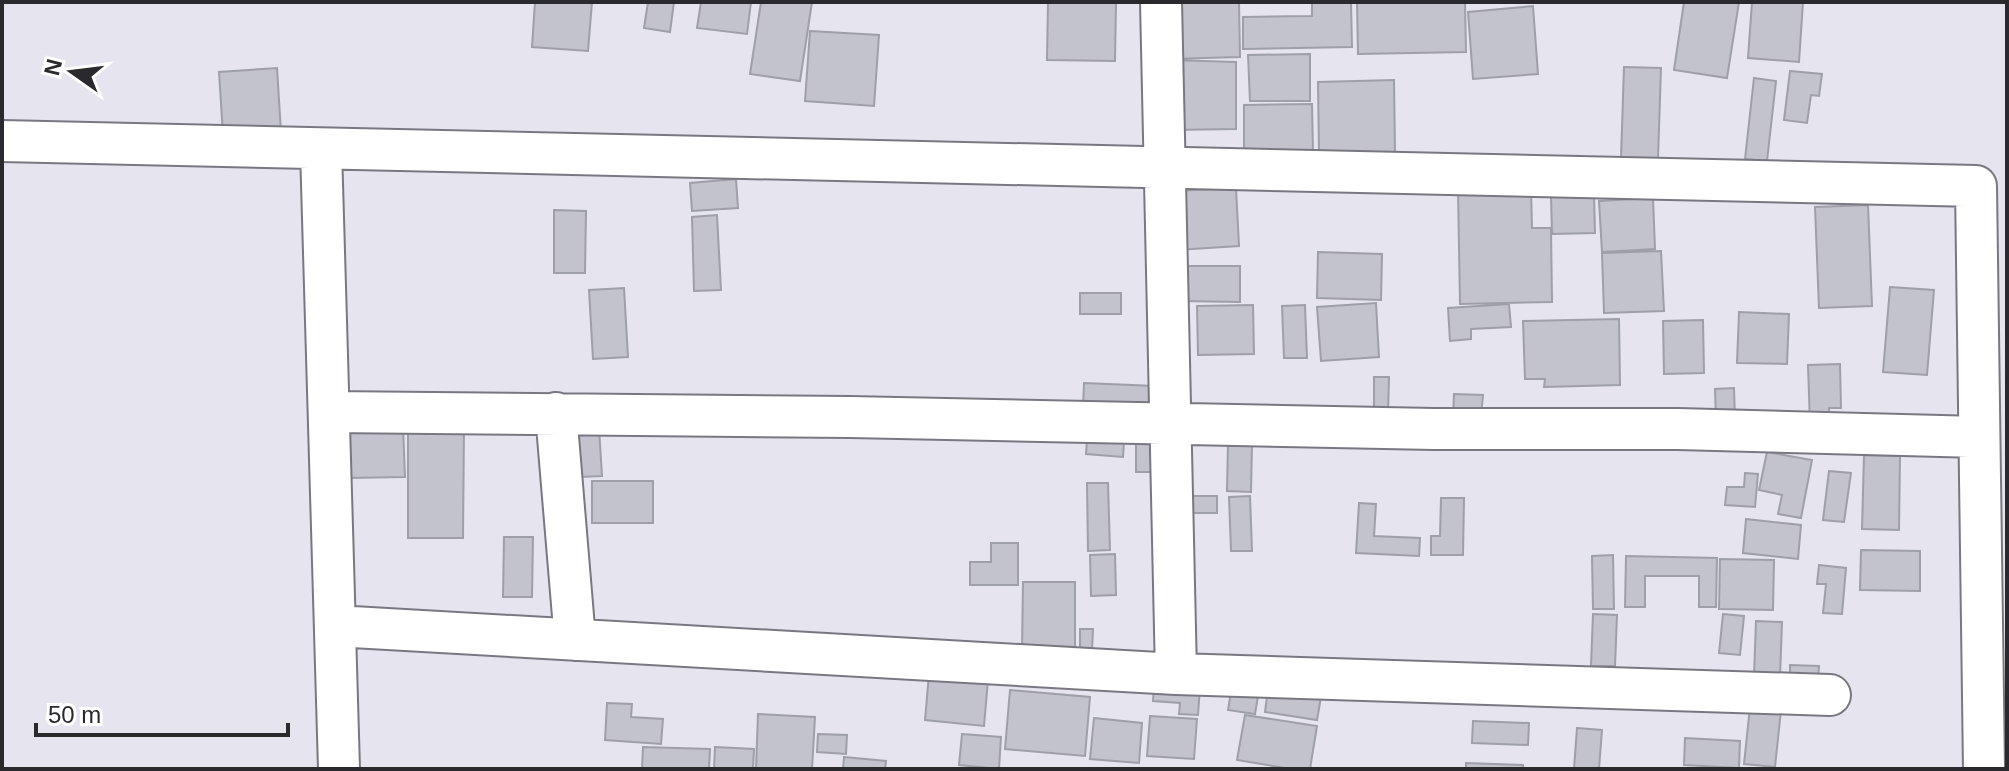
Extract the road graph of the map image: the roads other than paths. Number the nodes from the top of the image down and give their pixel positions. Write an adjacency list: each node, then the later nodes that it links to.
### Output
1 (1161, 2): 4 (street)
2 (2, 141): 3 (street)
3 (321, 149): 4 (street); 5 (street)
4 (1163, 167): 7 (street); 8 (street)
5 (329, 412): 6 (street); 9 (street)
6 (556, 413): 7 (street); 10 (street)
7 (1169, 424): 8 (street); 11 (street)
8 (1979, 437): 14 (street)
9 (335, 626): 10 (street); 13 (street)
10 (575, 640): 11 (street)
11 (1176, 674): 12 (street)
12 (1830, 695)
13 (339, 769)
14 (1984, 769)

